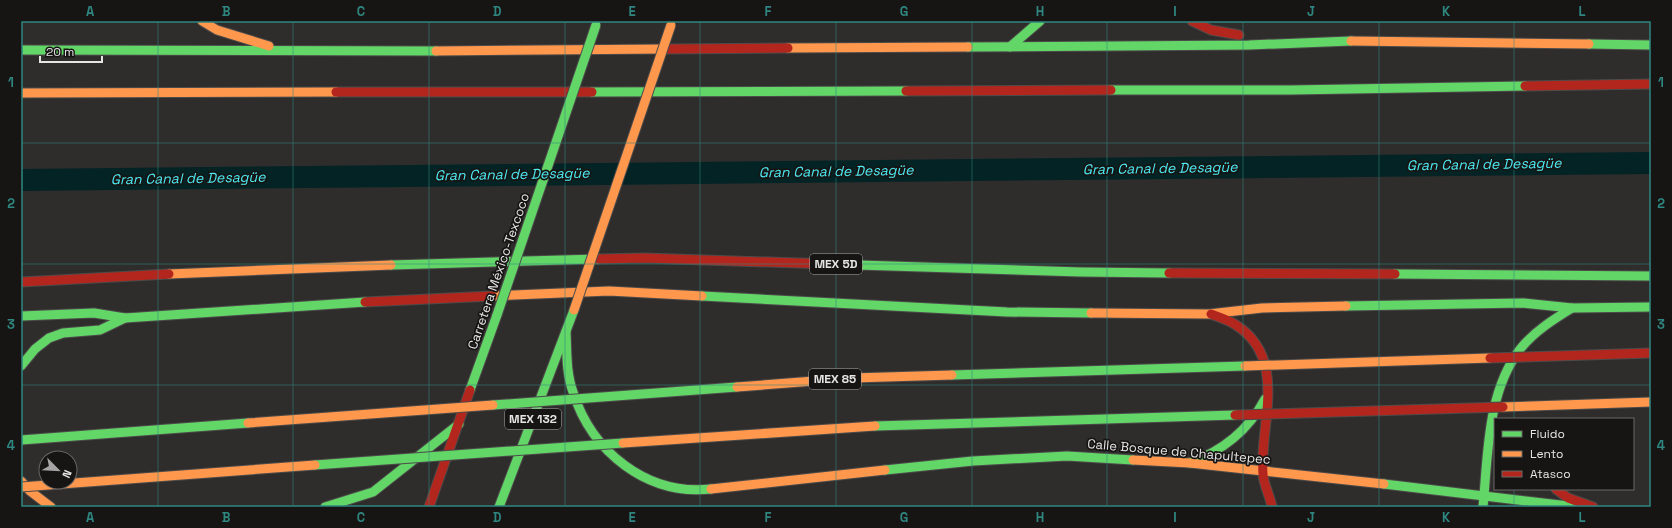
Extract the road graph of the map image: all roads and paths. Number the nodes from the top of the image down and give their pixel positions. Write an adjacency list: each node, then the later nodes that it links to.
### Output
1 (202, 21): 10 (main road)
2 (1040, 21): 8 (main road)
3 (1192, 21): 6 (main road)
4 (597, 23): 27 (main road, Carretera México-Texcoco, bridge)
5 (671, 23): 20 (main road, MEX 132, bridge)
6 (1314, 42): 7 (main road); 8 (main road)
7 (1651, 45)
8 (1010, 47): 10 (main road)
9 (21, 50): 10 (main road)
10 (291, 52)
11 (1651, 84): 12 (main road)
12 (21, 93)
13 (1651, 276): 14 (main road, MEX 5D)
14 (21, 282)
15 (1651, 307): 16 (main road)
16 (1572, 308): 17 (main road); 23 (main road)
17 (1209, 314): 19 (main road); 24 (main road)
18 (21, 316): 19 (main road)
19 (125, 318): 22 (main road)
20 (567, 331): 29 (main road, Calle Bosque de Chapultepec); 38 (main road, MEX 132)
21 (1651, 353): 28 (main road, MEX 85, bridge)
22 (21, 366)
23 (1504, 377): 26 (main road); 34 (main road)
24 (1269, 387): 29 (main road); 30 (main road)
25 (1651, 402): 32 (main road, bridge)
26 (1509, 418)
27 (459, 424): 36 (main road); 37 (main road, Carretera México-Texcoco)
28 (21, 440)
29 (1190, 462): 30 (main road, Calle Bosque de Chapultepec)
30 (1262, 471): 34 (main road, Calle Bosque de Chapultepec); 39 (main road)
31 (21, 481): 35 (main road)
32 (21, 487)
33 (1557, 490): 42 (main road)
34 (1484, 495): 40 (main road); 41 (main road, Calle Bosque de Chapultepec)
35 (51, 507)
36 (325, 507)
37 (429, 507)
38 (499, 507)
39 (1272, 507)
40 (1483, 507)
41 (1577, 507)
42 (1593, 507)

